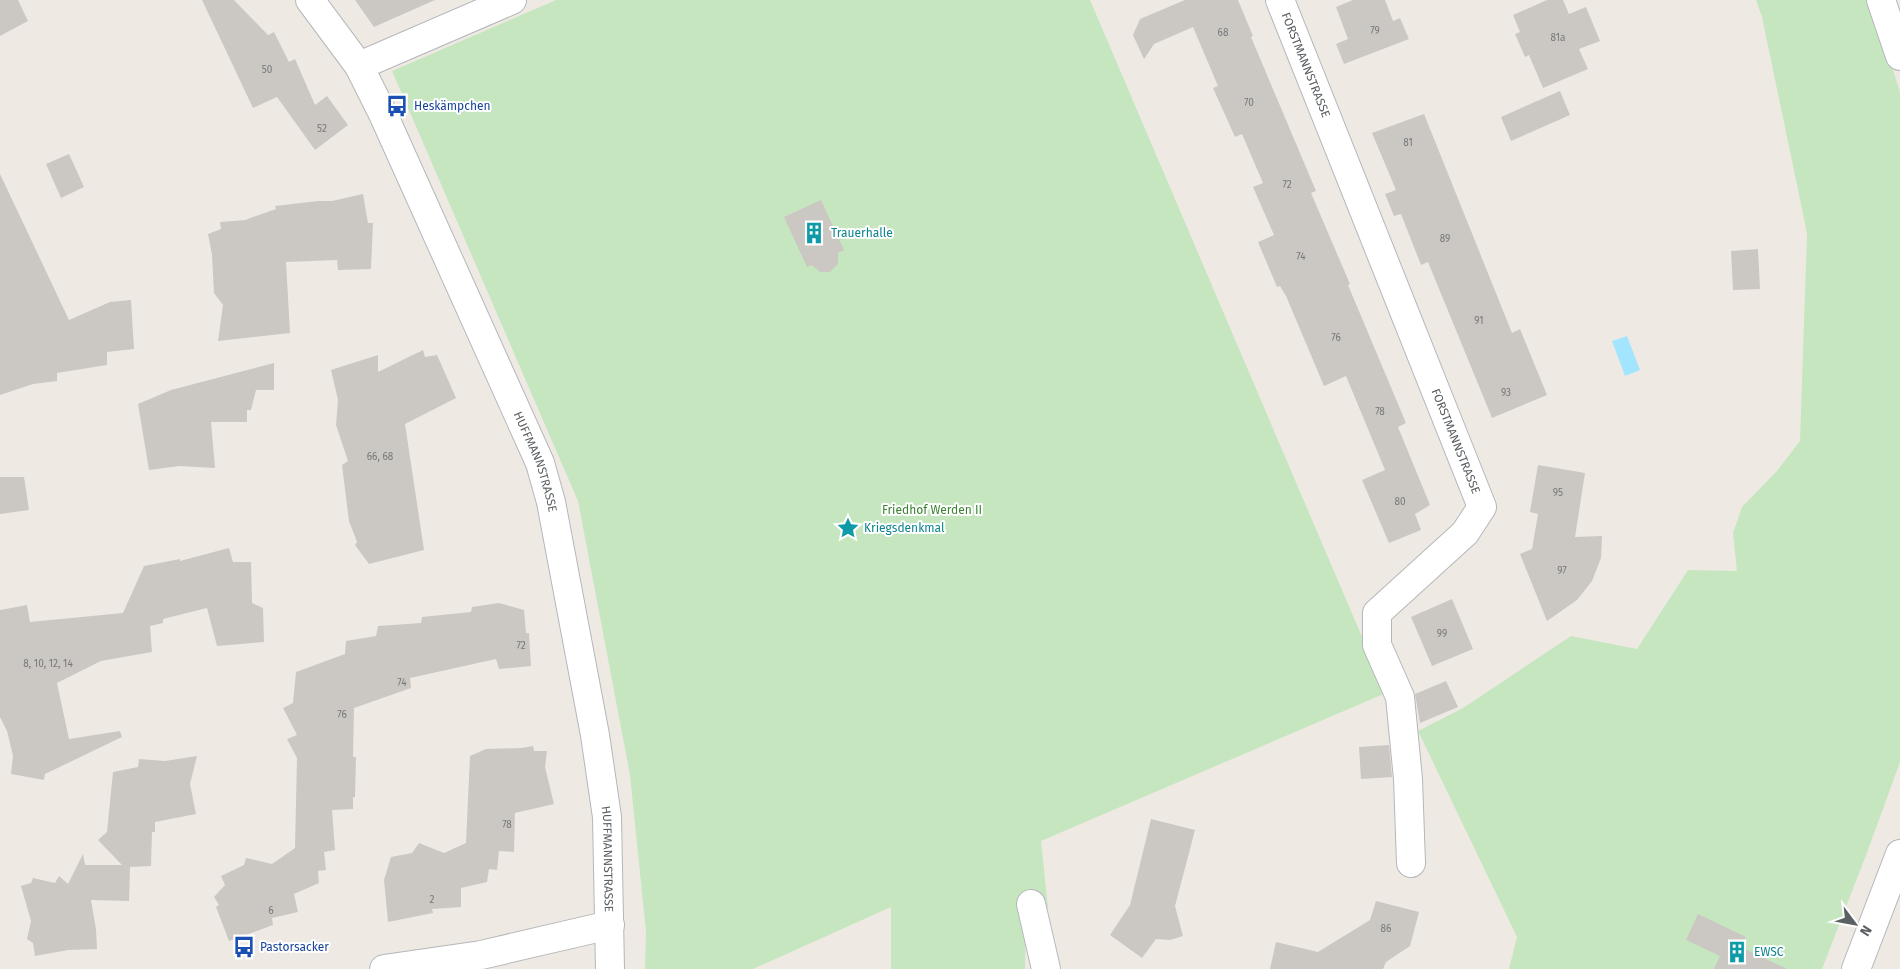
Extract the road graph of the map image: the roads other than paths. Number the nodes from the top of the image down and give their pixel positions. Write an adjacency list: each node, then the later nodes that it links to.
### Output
1 (310, 0): 6 (street, HUFFMANNSTRASSE)
2 (512, 0): 6 (street)
3 (1280, 0): 8 (street, FORSTMANNSTRASSE)
4 (1881, 0): 5 (street)
5 (1900, 56)
6 (359, 66): 10 (street, HUFFMANNSTRASSE)
7 (1900, 854): 14 (street)
8 (1411, 863)
9 (1031, 904): 13 (street)
10 (610, 925): 11 (street); 12 (street, HUFFMANNSTRASSE)
11 (384, 969)
12 (610, 969)
13 (1046, 969)
14 (1856, 969)

